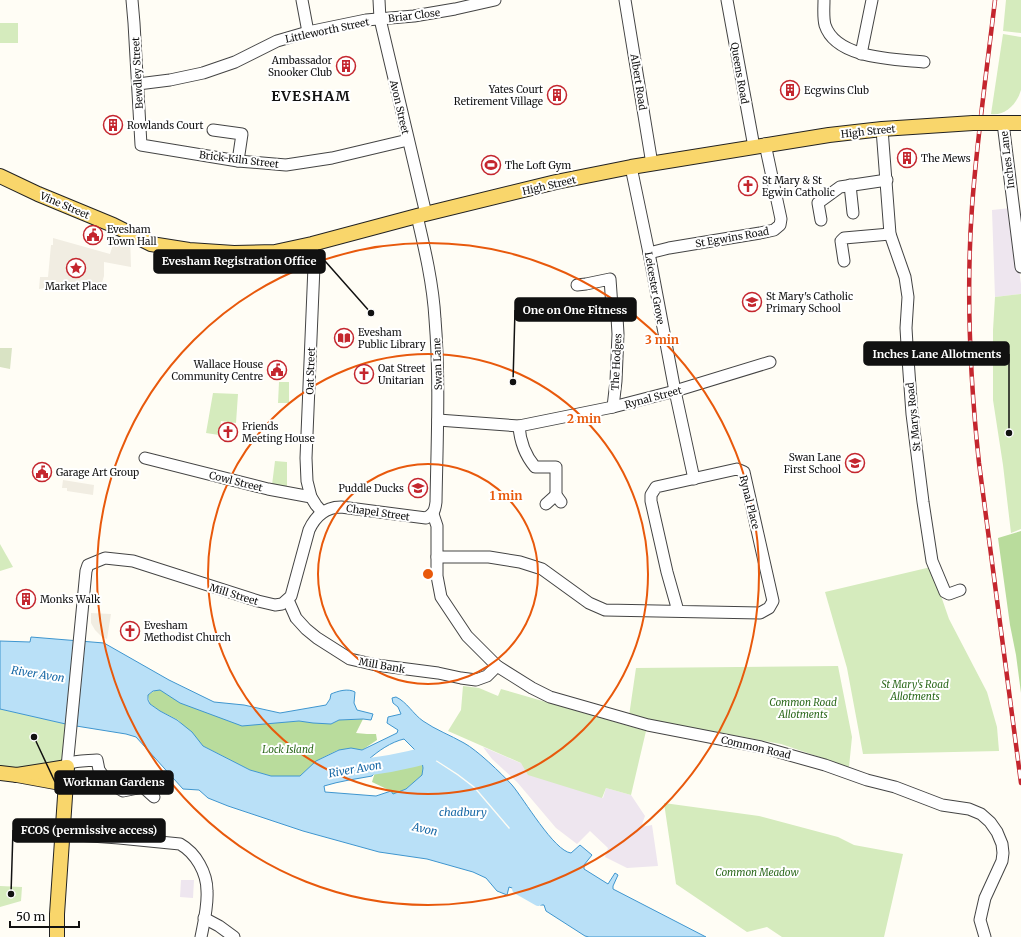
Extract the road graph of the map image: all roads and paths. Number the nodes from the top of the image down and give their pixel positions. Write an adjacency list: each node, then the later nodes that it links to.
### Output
1 (132, 0): 13 (street, Bewdley Street)
2 (302, 0): 10 (street)
3 (378, 0): 9 (street, Avon Street)
4 (493, 0): 9 (street, Briar Close)
5 (625, 0): 22 (street, Albert Road)
6 (727, 0): 20 (street, Queens Road)
7 (824, 0): 11 (street)
8 (872, 0): 11 (street)
9 (380, 19): 10 (street, Littleworth Street); 18 (street, Avon Street)
10 (308, 32): 13 (street, Littleworth Street)
11 (861, 54): 12 (street)
12 (924, 62)
13 (138, 84): 19 (street, Bewdley Street)
14 (1000, 123): 15 (main road, High Street); 16 (main road, High Street, bridge); 35 (street, Inches Lane)
15 (1021, 123)
16 (882, 129): 20 (main road, High Street); 25 (street, St Marys Road)
17 (213, 130): 21 (street)
18 (408, 140): 21 (street, Brick-Kiln Street); 28 (street, Avon Street)
19 (141, 146): 21 (street, Brick-Kiln Street)
20 (760, 146): 22 (main road, High Street); 33 (street, St Egwins Road)
21 (238, 161)
22 (652, 164): 23 (main road, High Street)
23 (631, 167): 28 (main road, High Street); 33 (street, Leicester Grove)
24 (0, 176): 30 (main road, Vine Street)
25 (887, 180): 26 (street); 31 (street, St Marys Road)
26 (850, 185): 27 (street); 29 (street)
27 (853, 214)
28 (421, 215): 32 (main road, High Street); 40 (street, Swan Lane)
29 (820, 220)
30 (130, 234): 32 (main road, High Street)
31 (890, 234): 34 (street); 49 (street, St Marys Road)
32 (312, 244): 44 (street, Oat Street)
33 (649, 252): 38 (street, Leicester Grove)
34 (844, 261)
35 (1021, 268)
36 (577, 285): 39 (street, The Hodges)
37 (770, 362): 38 (street, Rynal Street)
38 (675, 391): 39 (street, Rynal Street); 43 (street, Leicester Grove)
39 (613, 407): 41 (street, Rynal Street)
40 (438, 420): 41 (street, Rynal Street); 47 (street, Swan Lane)
41 (519, 426): 45 (street)
42 (144, 458): 44 (street, Cowl Street)
43 (694, 479): 51 (street, Rynal Place); 51 (street, Rynal Place)
44 (311, 497): 46 (street)
45 (546, 504)
46 (322, 512): 47 (street, Chapel Street); 50 (street)
47 (433, 514): 48 (street)
48 (437, 557): 51 (street, Rynal Place); 52 (street, Common Road)
49 (960, 590)
50 (288, 600): 52 (street, Mill Bank); 53 (street, Mill Street)
51 (678, 611)
52 (497, 666): 63 (street, Common Road)
53 (67, 765): 55 (main road); 56 (main road); 57 (street)
54 (0, 773): 55 (main road)
55 (17, 775): 56 (main road)
56 (66, 784): 58 (main road)
57 (154, 797)
58 (63, 834): 59 (street); 60 (main road)
59 (204, 918): 61 (street); 62 (street)
60 (57, 937)
61 (201, 937)
62 (234, 937)
63 (985, 937)

